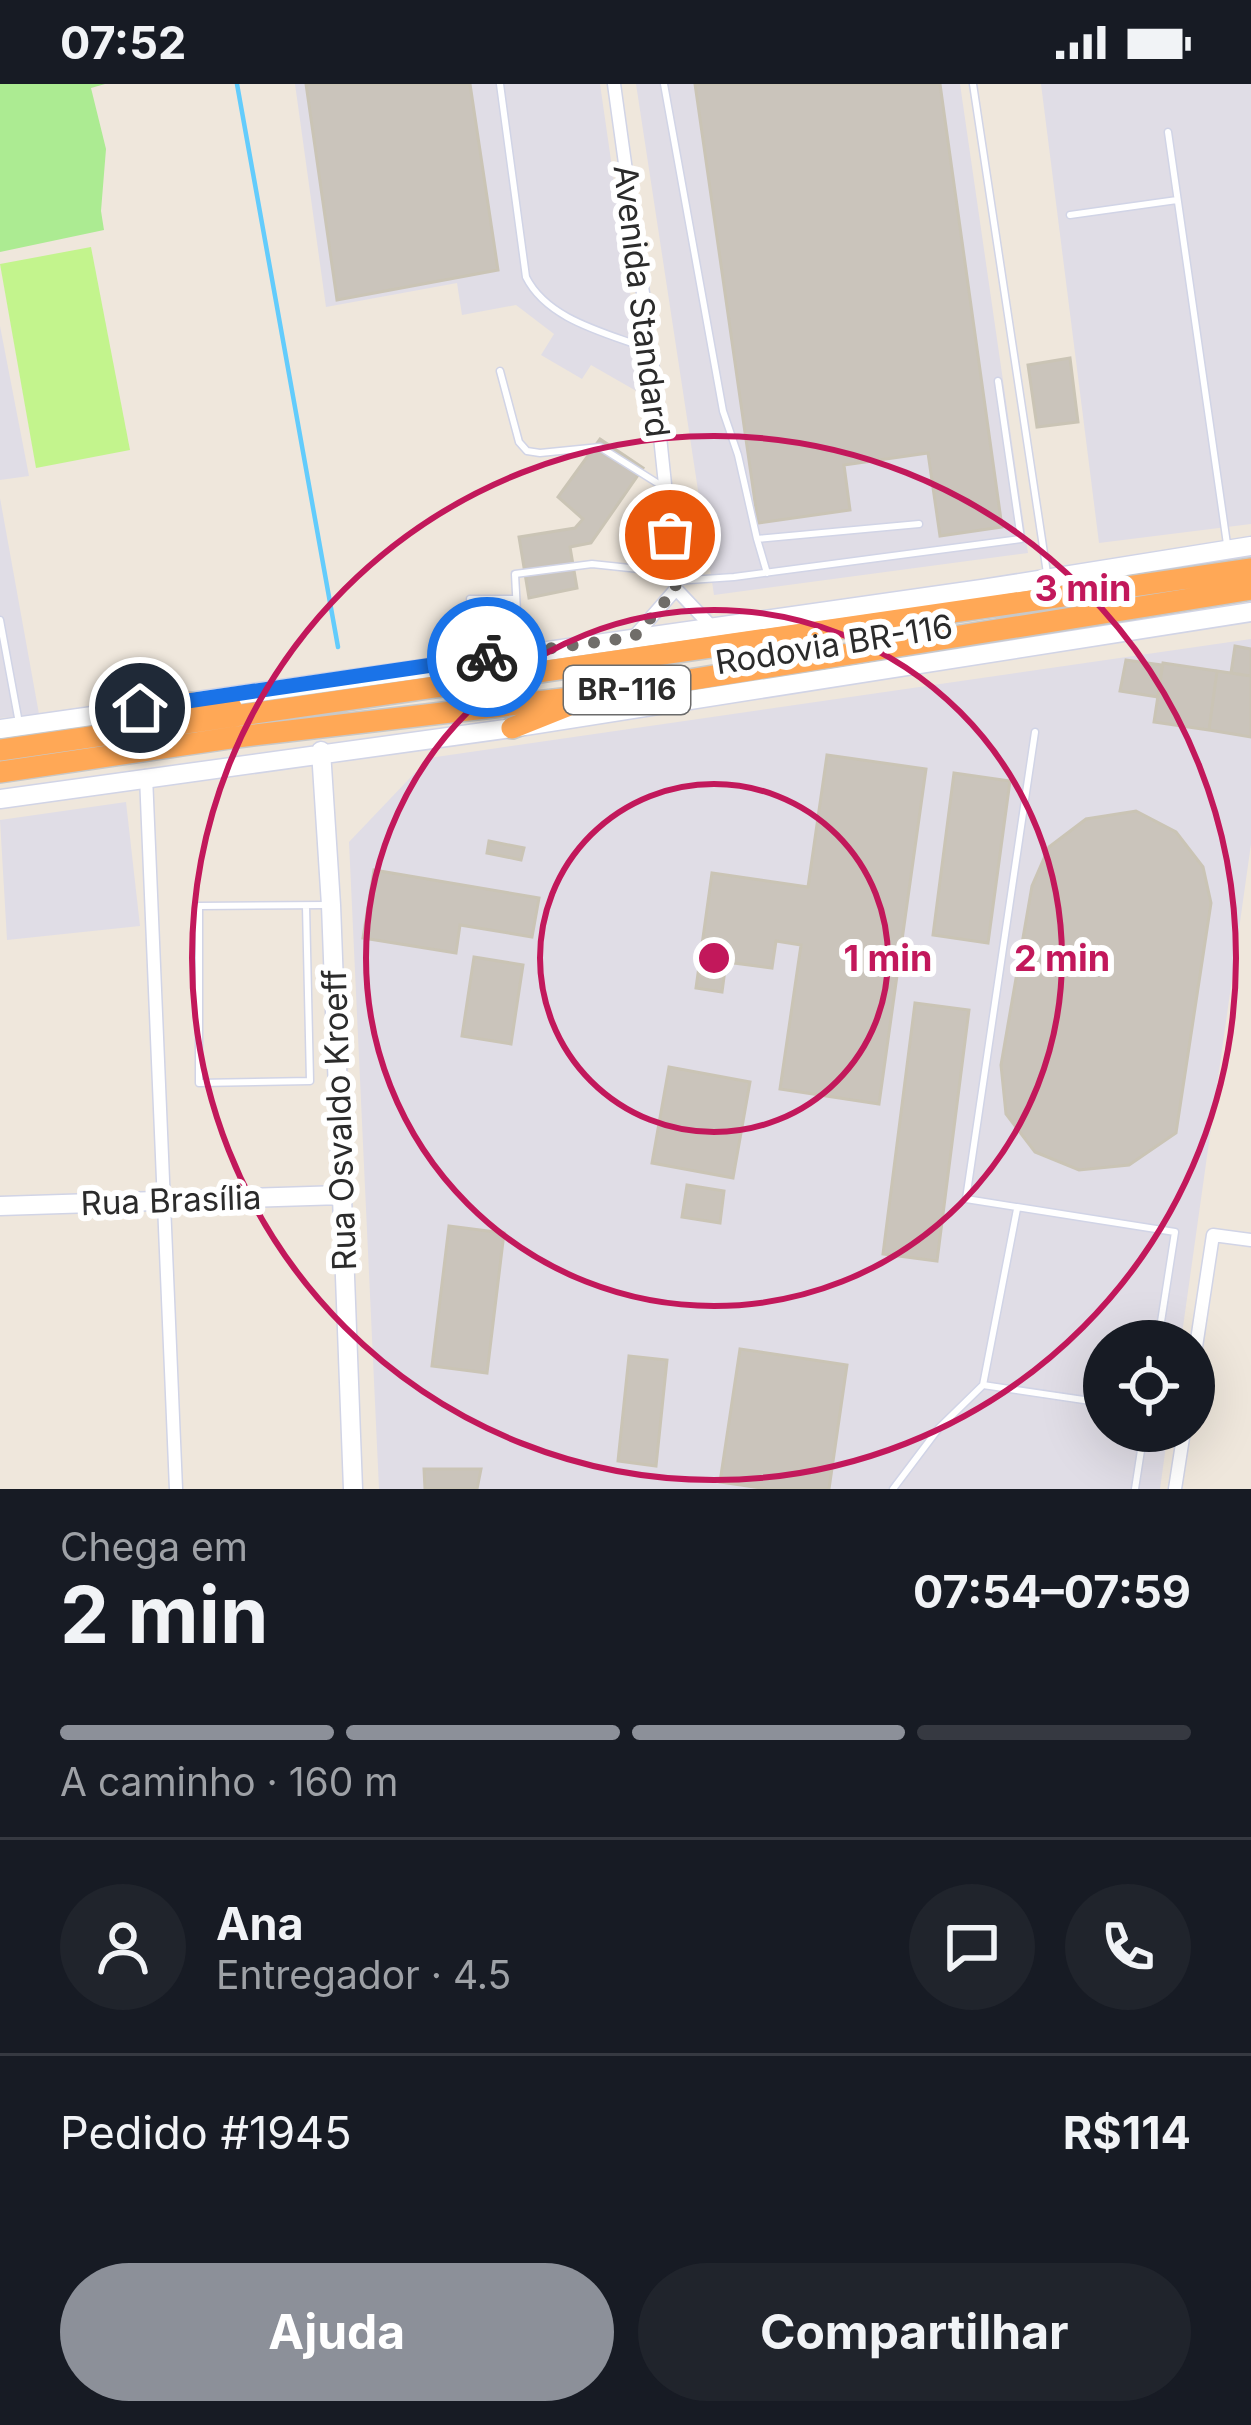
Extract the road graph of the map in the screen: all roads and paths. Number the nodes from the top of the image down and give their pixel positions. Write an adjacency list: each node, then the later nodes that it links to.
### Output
1 (500, 84): 8 (lane)
2 (614, 84): 8 (street, Avenida Standard)
3 (664, 84): 13 (lane)
4 (973, 84): 18 (lane)
5 (1168, 132): 6 (lane)
6 (1177, 200): 7 (lane); 15 (lane)
7 (1070, 214)
8 (651, 350): 11 (street, Avenida Standard)
9 (500, 371): 11 (lane)
10 (998, 381): 17 (lane)
11 (665, 488): 19 (street, Avenida Standard)
12 (920, 524): 13 (lane)
13 (757, 539): 17 (lane)
14 (1251, 546): 15 (main road)
15 (1228, 550): 18 (main road)
16 (1251, 569): 30 (highway, Rodovia BR-116 / BR-116)
17 (767, 573): 19 (lane)
18 (1047, 579): 25 (main road)
19 (675, 585): 21 (lane); 25 (street); 26 (street)
20 (1251, 589): 28 (highway, Rodovia BR-116 / BR-116)
21 (516, 598): 22 (lane); 27 (lane)
22 (470, 599)
23 (1251, 612): 32 (main road, Rodovia BR-116)
24 (0, 620): 31 (lane)
25 (711, 626): 26 (main road)
26 (634, 637): 27 (main road)
27 (519, 653): 29 (main road)
28 (596, 694): 32 (highway); 36 (highway, Rodovia BR-116 / BR-116)
29 (179, 702): 30 (highway); 31 (main road)
30 (267, 711): 34 (highway, Rodovia BR-116 / BR-116)
31 (10, 727)
32 (512, 728): 35 (main road, Rodovia BR-116)
33 (1034, 732): 44 (lane)
34 (0, 749)
35 (321, 752): 37 (main road, Rodovia BR-116); 39 (main road, Rua Osvaldo Kroeff)
36 (0, 772)
37 (146, 776): 38 (main road, Rodovia BR-116); 42 (street)
38 (0, 799)
39 (331, 905): 40 (lane); 41 (main road, Rua Osvaldo Kroeff)
40 (306, 907): 40 (lane)
41 (342, 1195): 42 (main road, Rua Brasília); 53 (main road, Rua Osvaldo Kroeff)
42 (165, 1201): 43 (main road, Rua Brasília); 52 (street)
43 (0, 1206)
44 (1017, 1209): 46 (lane); 48 (lane)
45 (1251, 1240): 47 (street)
46 (1161, 1320)
47 (1200, 1320)
48 (983, 1384): 49 (lane); 54 (lane)
49 (1083, 1400)
50 (1141, 1452): 55 (lane)
51 (1181, 1452): 56 (street)
52 (176, 1489)
53 (353, 1489)
54 (893, 1489)
55 (1136, 1489)
56 (1175, 1489)

